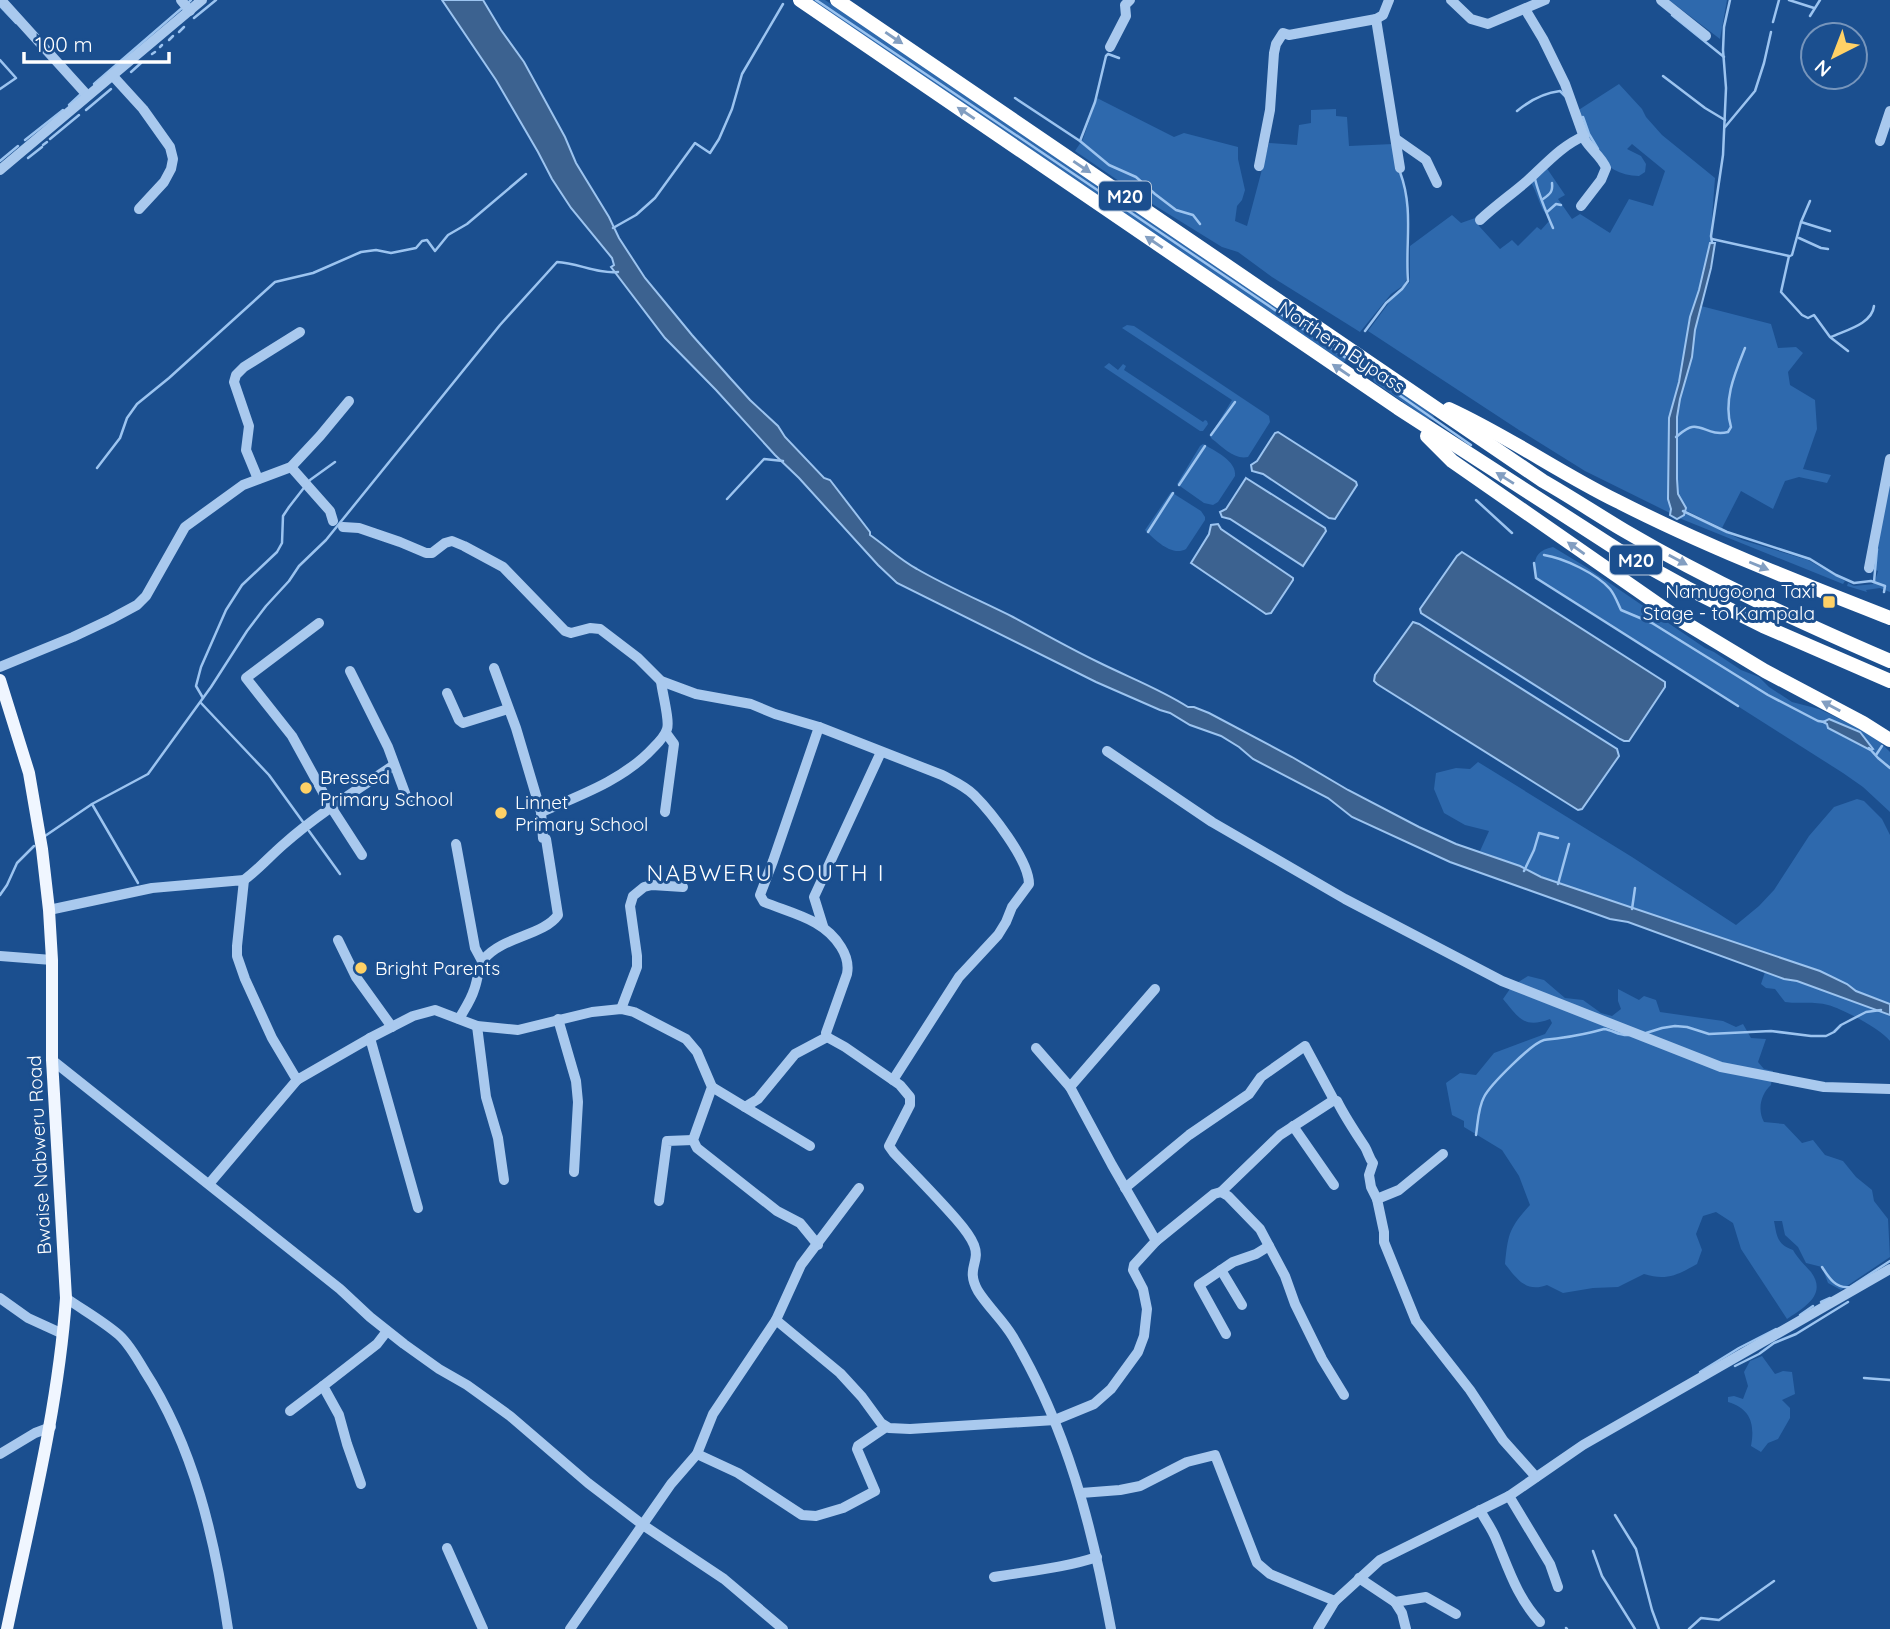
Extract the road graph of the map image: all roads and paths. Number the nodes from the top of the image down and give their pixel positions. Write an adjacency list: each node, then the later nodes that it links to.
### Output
1 (1, 0): 17 (street)
2 (181, 0): 12 (street)
3 (202, 0): 12 (street)
4 (800, 0): 32 (highway, Northern Bypass, one-way to 4)
5 (838, 0): 30 (highway, Northern Bypass / M20, one-way to 30)
6 (1130, 0): 15 (street)
7 (1389, 0): 13 (street)
8 (1451, 0): 11 (street)
9 (1545, 0): 11 (street)
10 (1661, 0): 14 (street)
11 (1525, 9): 19 (street)
12 (190, 11): 16 (street)
13 (1376, 19): 20 (street); 22 (street)
14 (1706, 36)
15 (1110, 47)
16 (112, 75): 17 (street); 27 (street)
17 (88, 95): 24 (street)
18 (1890, 111): 21 (street)
19 (1584, 136): 26 (street); 28 (street)
20 (1396, 139): 23 (street); 25 (street)
21 (1880, 141)
22 (1259, 166)
23 (1400, 168)
24 (0, 170)
25 (1437, 183)
26 (1581, 206)
27 (139, 208)
28 (1480, 220)
29 (300, 332): 35 (street)
30 (1413, 392): 37 (highway, one-way to 37); 39 (highway, Northern Bypass / M20, one-way to 39)
31 (349, 401): 34 (street)
32 (1398, 408): 45 (highway, Northern Bypass / M20, one-way to 32); 50 (highway, one-way to 32)
33 (1890, 459): 36 (street)
34 (291, 467): 35 (street); 44 (street)
35 (258, 479): 40 (street)
36 (1869, 568)
37 (1890, 618)
38 (319, 624): 55 (street)
39 (1890, 661)
40 (0, 667)
41 (494, 668): 47 (street)
42 (351, 671): 53 (street)
43 (0, 680): 62 (main road, Bwaise Nabweru Road)
44 (661, 681): 48 (street); 49 (street)
45 (1890, 681)
46 (447, 693): 47 (street)
47 (508, 709): 56 (street)
48 (819, 727): 52 (street); 63 (street)
49 (666, 733): 56 (street); 57 (street)
50 (1890, 740)
51 (1107, 751): 82 (street)
52 (881, 752): 63 (street); 79 (street)
53 (394, 765): 54 (street); 55 (street)
54 (408, 801)
55 (331, 807): 59 (street); 60 (street)
56 (541, 812): 67 (street)
57 (665, 812)
58 (456, 844): 67 (street)
59 (362, 855)
60 (244, 880): 62 (street); 78 (street)
61 (683, 887): 69 (street)
62 (49, 910): 66 (main road, Bwaise Nabweru Road)
63 (823, 926): 74 (street)
64 (338, 940): 73 (street)
65 (0, 956): 66 (street)
66 (52, 960): 77 (main road, Bwaise Nabweru Road)
67 (482, 961): 70 (street)
68 (1155, 989): 81 (street)
69 (621, 1009): 71 (street); 80 (street)
70 (460, 1019): 72 (street); 73 (street)
71 (558, 1019): 72 (street); 89 (street)
72 (477, 1026): 90 (street)
73 (392, 1027): 75 (street)
74 (827, 1037): 79 (street); 84 (street)
75 (370, 1038): 78 (street); 98 (street)
76 (1036, 1048): 81 (street)
77 (52, 1060): 91 (street); 105 (main road, Bwaise Nabweru Road)
78 (297, 1080): 91 (street)
79 (893, 1080): 114 (street)
80 (712, 1087): 84 (street); 86 (street)
81 (1070, 1087): 94 (street)
82 (1890, 1089)
83 (1334, 1100): 85 (street); 94 (street); 96 (street)
84 (746, 1107): 87 (street)
85 (1293, 1126): 92 (street); 95 (street)
86 (693, 1140): 97 (street); 100 (street)
87 (810, 1146)
88 (1443, 1154): 96 (street)
89 (574, 1172)
90 (504, 1180)
91 (209, 1184): 108 (street)
92 (1334, 1185)
93 (859, 1188): 100 (street)
94 (1125, 1188): 99 (street)
95 (1221, 1192): 99 (street); 101 (street)
96 (1377, 1199): 119 (street)
97 (659, 1200)
98 (418, 1208)
99 (1156, 1241): 114 (street)
100 (818, 1245): 107 (street)
101 (1269, 1246): 103 (street); 112 (street)
102 (1890, 1269): 119 (street)
103 (1221, 1270): 106 (street); 110 (street)
104 (0, 1298): 109 (street)
105 (66, 1298): 109 (main road, Bwaise Nabweru Road); 135 (street)
106 (1242, 1305)
107 (776, 1320): 116 (street); 118 (street)
108 (387, 1331): 111 (street); 124 (street)
109 (63, 1334): 115 (main road, Bwaise Nabweru Road)
110 (1226, 1334)
111 (323, 1386): 113 (street); 120 (street)
112 (1344, 1395)
113 (290, 1411)
114 (1055, 1420): 116 (street); 121 (street)
115 (51, 1427): 117 (street); 134 (main road, Bwaise Nabweru Road)
116 (886, 1427): 118 (street)
117 (0, 1454)
118 (697, 1454): 124 (street)
119 (1536, 1477): 122 (street)
120 (361, 1484)
121 (1081, 1493): 126 (street); 130 (street)
122 (1509, 1496): 123 (street); 129 (street)
123 (1480, 1510): 128 (street); 133 (street)
124 (643, 1524): 137 (street); 138 (street)
125 (447, 1548): 136 (street)
126 (1097, 1557): 127 (street); 139 (street)
127 (994, 1577)
128 (1359, 1578): 130 (street); 131 (street)
129 (1558, 1587)
130 (1335, 1601): 140 (street)
131 (1395, 1602): 132 (street); 141 (street)
132 (1456, 1614)
133 (1539, 1622)
134 (7, 1629)
135 (228, 1629)
136 (483, 1629)
137 (570, 1629)
138 (783, 1629)
139 (1111, 1629)
140 (1318, 1629)
141 (1406, 1629)

